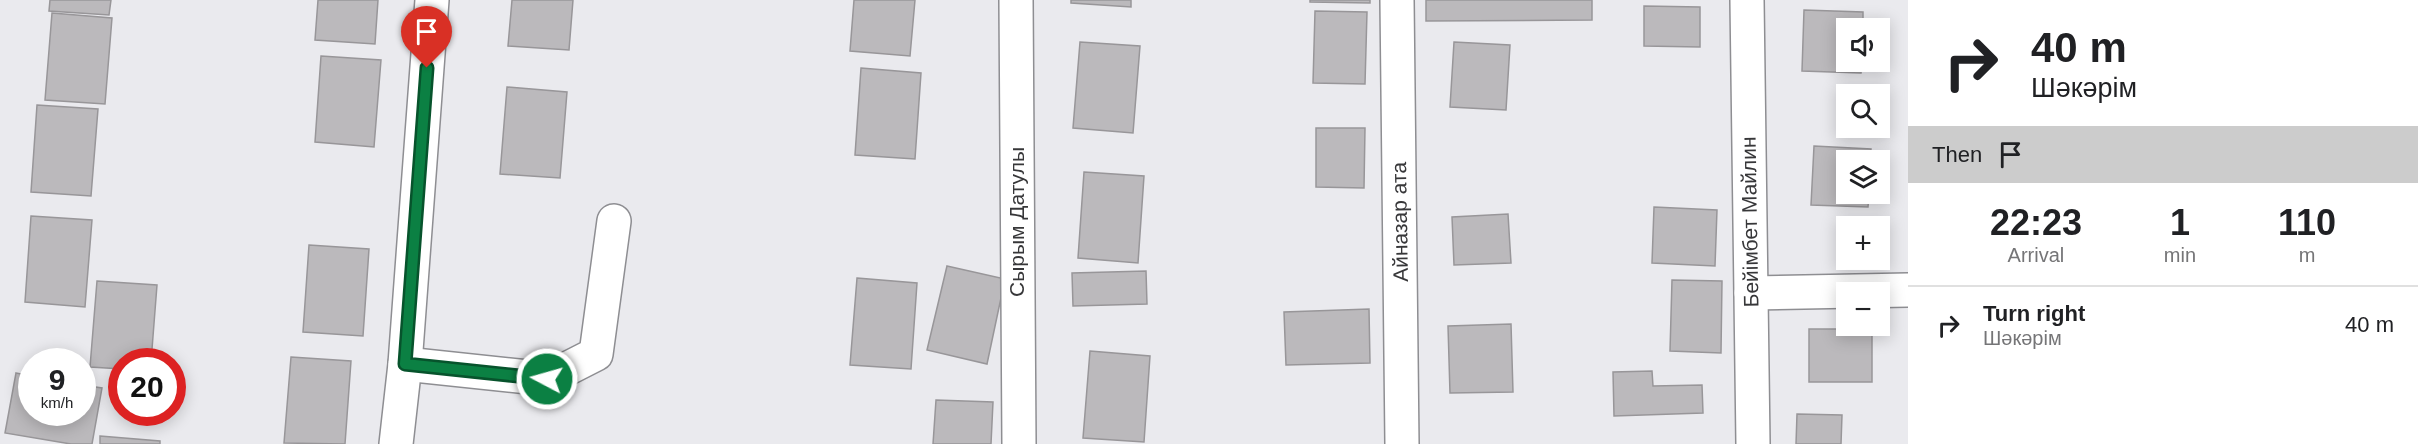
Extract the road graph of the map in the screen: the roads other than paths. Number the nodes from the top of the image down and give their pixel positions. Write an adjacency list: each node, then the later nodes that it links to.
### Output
1 (432, 0): 8 (street)
2 (1016, 0): 10 (street, Сырым Датулы)
3 (1397, 0): 11 (street, Айназар ата)
4 (1747, 0): 7 (street, Бейімбет Майлин)
5 (614, 221): 8 (street)
6 (1908, 291): 7 (street)
7 (1751, 292): 12 (street, Бейімбет Майлин)
8 (405, 364): 9 (street)
9 (396, 444)
10 (1019, 444)
11 (1402, 444)
12 (1753, 444)

